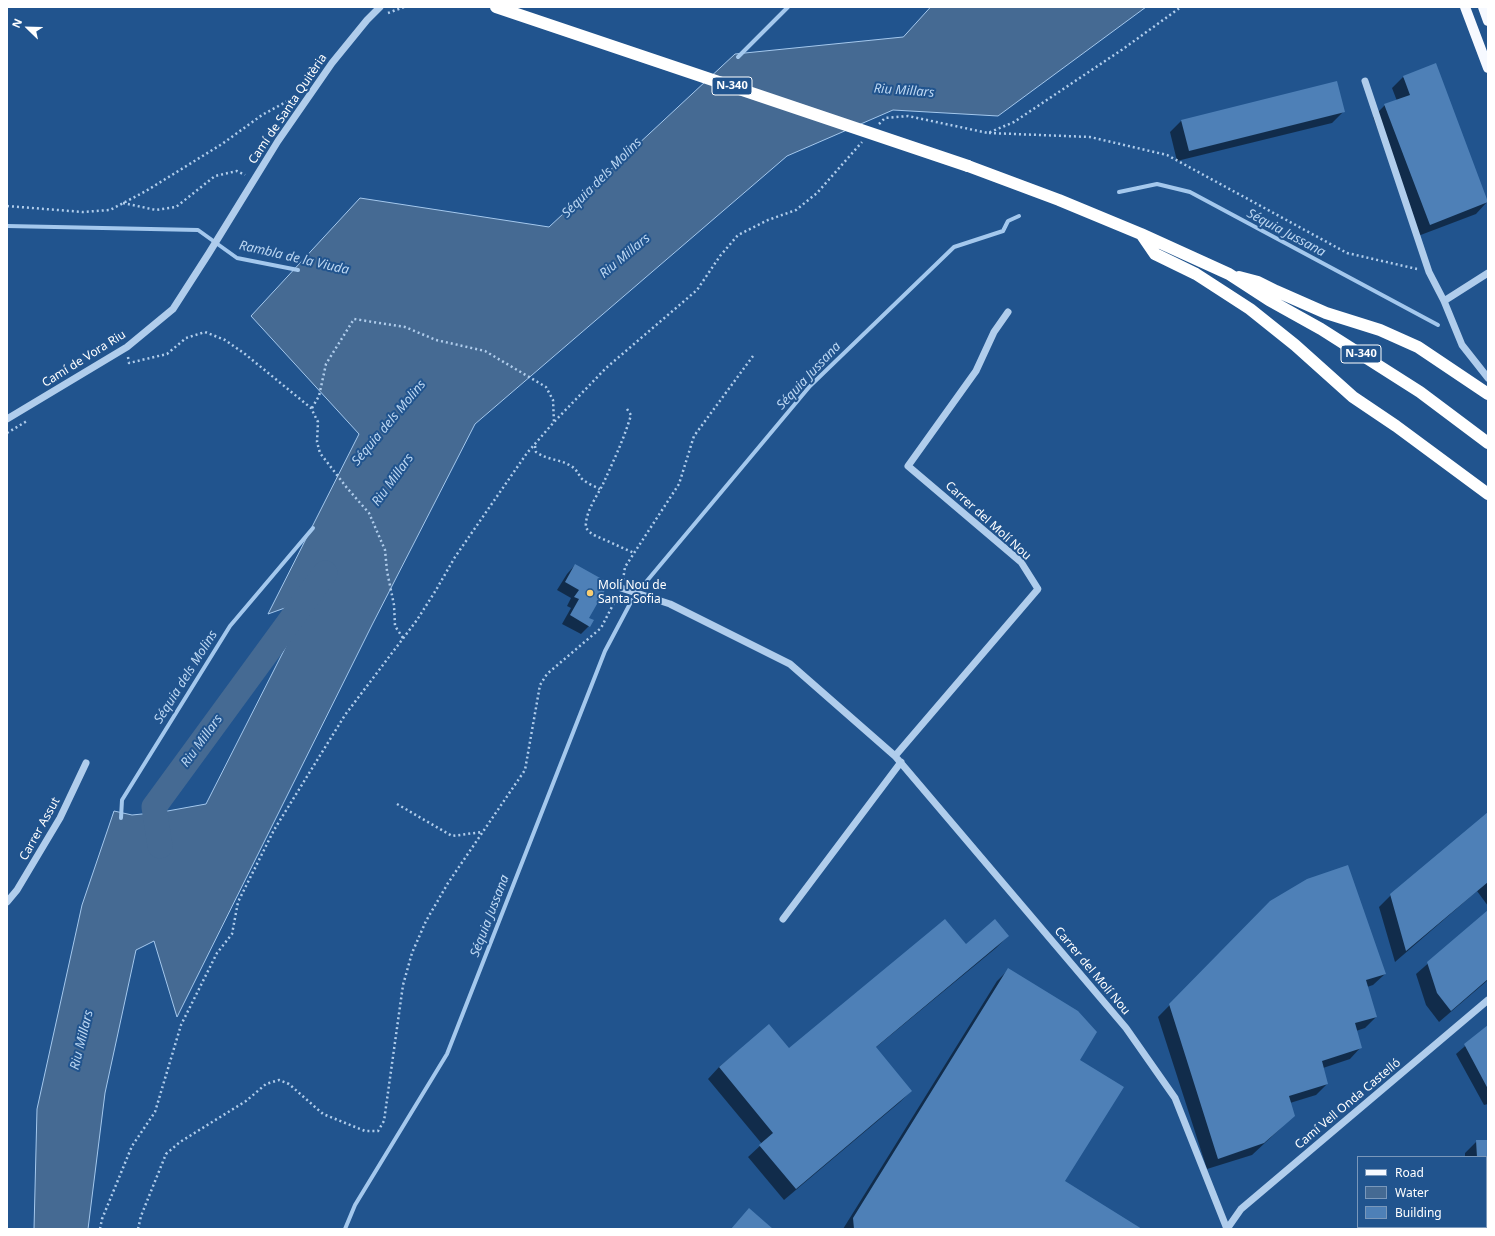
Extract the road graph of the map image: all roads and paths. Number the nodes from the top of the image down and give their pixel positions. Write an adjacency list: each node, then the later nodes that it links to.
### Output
1 (380, 7): 15 (street, Camí de Santa Quitèria)
2 (404, 7): 7 (path)
3 (496, 7): 18 (highway, N-340, bridge)
4 (1181, 7): 13 (path)
5 (1465, 7): 9 (main road)
6 (1483, 7): 8 (main road)
7 (384, 15)
8 (1488, 21)
9 (1488, 68)
10 (1365, 81): 20 (street)
11 (296, 97): 16 (path)
12 (874, 129): 13 (path)
13 (988, 133): 20 (path)
14 (864, 140): 32 (path)
15 (255, 178): 16 (path); 19 (street, Camí de Santa Quitèria)
16 (123, 203): 17 (path)
17 (7, 206)
18 (1141, 234): 21 (highway, N-340); 36 (highway)
19 (209, 253): 25 (street, Camí de Vora Riu)
20 (1429, 272): 23 (street)
21 (1229, 274): 28 (highway); 33 (highway, N-340)
22 (1488, 274): 23 (street)
23 (1444, 301): 27 (street)
24 (1008, 312): 40 (street, Carrer del Molí Nou)
25 (127, 347): 29 (path); 31 (street, Camí de Vora Riu)
26 (753, 356): 37 (path)
27 (1488, 378)
28 (1488, 394)
29 (311, 408): 32 (path); 39 (path)
30 (627, 409): 35 (path)
31 (7, 419)
32 (554, 422): 34 (path)
33 (1488, 443)
34 (534, 445): 35 (path); 39 (path)
35 (600, 489): 37 (path)
36 (1488, 494)
37 (634, 553): 38 (path)
38 (621, 588): 40 (street, Carrer del Molí Nou); 44 (path)
39 (403, 638): 48 (path)
40 (895, 756): 41 (street, Carrer del Molí Nou)
41 (901, 762): 46 (street); 50 (street, Carrer del Molí Nou)
42 (86, 763): 45 (street, Carrer Assut)
43 (397, 804): 44 (path)
44 (482, 832): 49 (path)
45 (7, 902)
46 (783, 919)
47 (1488, 1000): 50 (street, Camí Vell Onda Castelló)
48 (100, 1229)
49 (138, 1229)
50 (1227, 1229)

